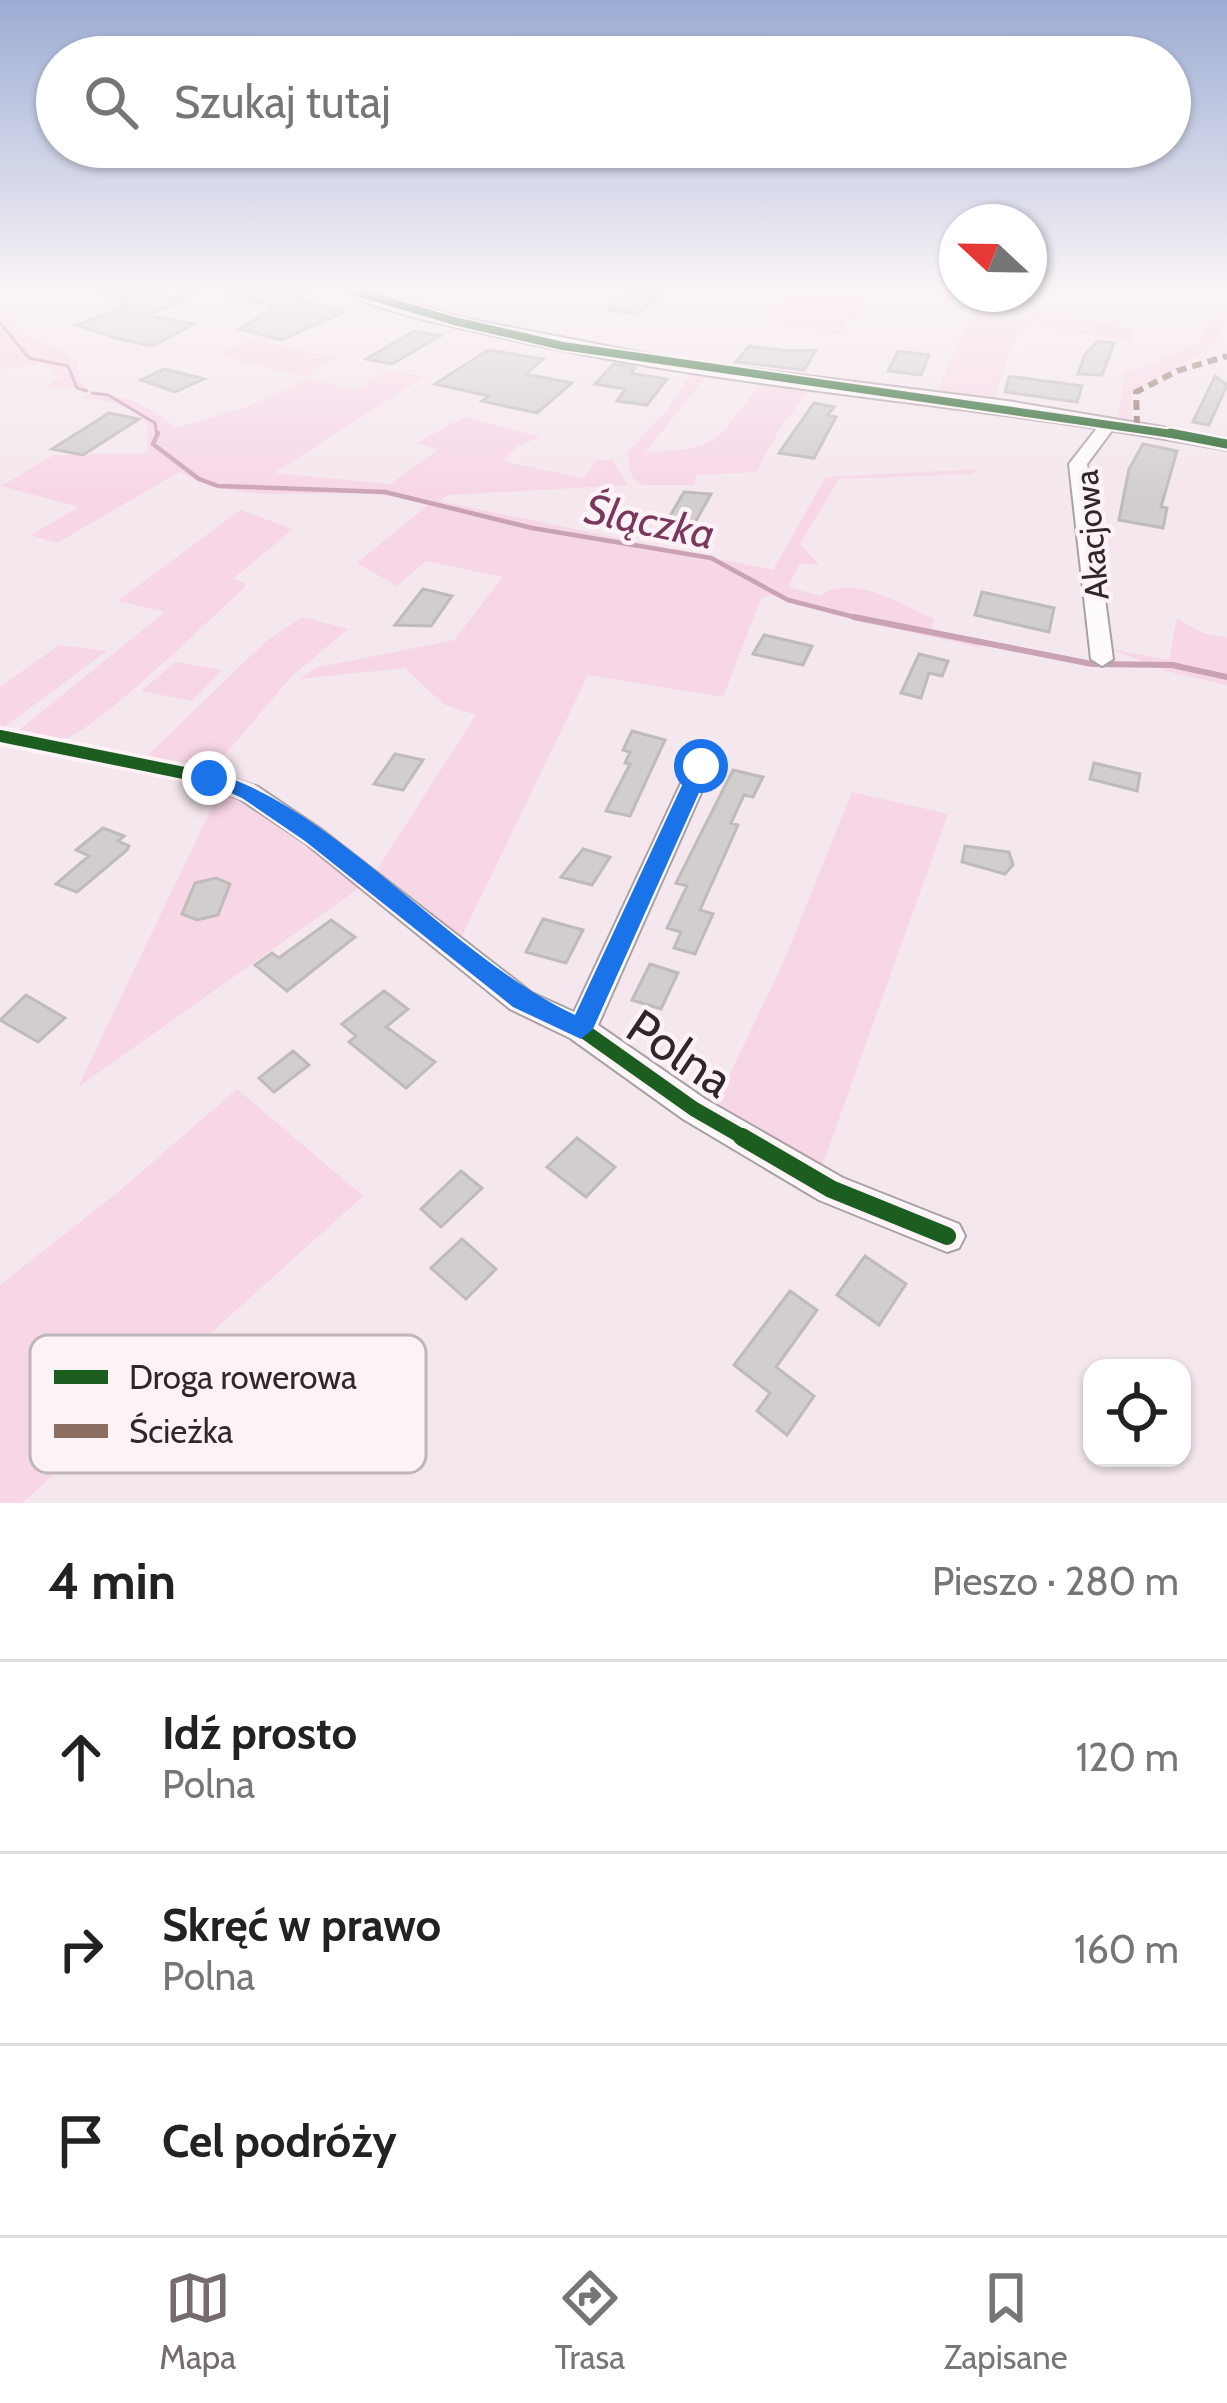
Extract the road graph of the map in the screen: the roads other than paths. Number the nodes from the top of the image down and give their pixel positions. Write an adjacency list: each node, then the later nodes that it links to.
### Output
1 (647, 359): 2 (street, Akacjowa)
2 (1111, 421): 3 (street, Akacjowa); 4 (street, Akacjowa)
3 (1227, 444)
4 (1102, 659)
5 (0, 736): 7 (street, Polna)
6 (701, 766): 7 (street, Polna)
7 (581, 1029): 8 (street, Polna)
8 (947, 1236)

